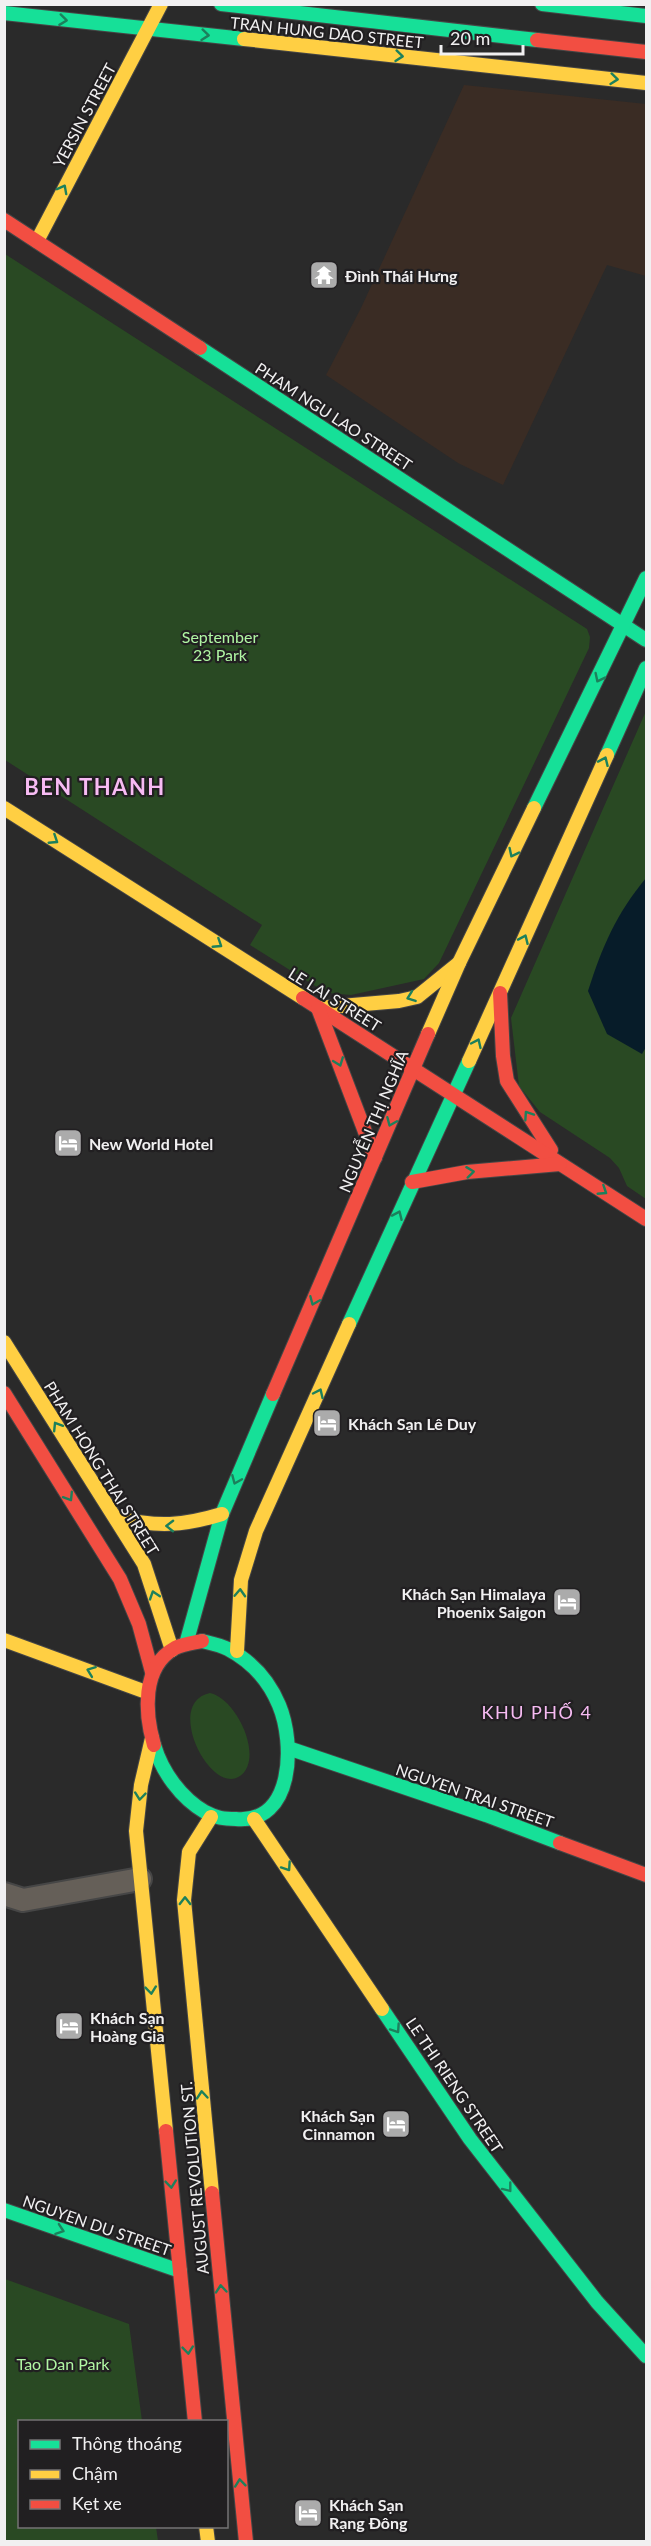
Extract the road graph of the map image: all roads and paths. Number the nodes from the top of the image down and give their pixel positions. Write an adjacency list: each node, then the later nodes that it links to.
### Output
1 (161, 4): 7 (main road, YERSIN STREET)
2 (221, 4): 8 (main road, TRAN HUNG DAO STREET)
3 (542, 4): 4 (main road)
4 (582, 7): 6 (main road)
5 (4, 12): 7 (main road, TRAN HUNG DAO STREET, one-way to 7)
6 (646, 16)
7 (147, 29): 8 (main road, TRAN HUNG DAO STREET, one-way to 8); 13 (main road, YERSIN STREET, one-way to 7)
8 (346, 34): 10 (main road, TRAN HUNG DAO STREET, one-way to 10); 10 (main road, TRAN HUNG DAO STREET)
9 (646, 52): 10 (main road, TRAN HUNG DAO STREET)
10 (579, 60): 11 (main road, TRAN HUNG DAO STREET, one-way to 11)
11 (646, 82)
12 (4, 220): 13 (main road, PHAM NGU LAO STREET)
13 (37, 241): 15 (main road, PHAM NGU LAO STREET)
14 (646, 578): 15 (main road, NGUYỄN THỊ NGHĨA)
15 (624, 625): 16 (main road, PHAM NGU LAO STREET); 19 (main road, NGUYỄN THỊ NGHĨA, one-way to 19)
16 (646, 640)
17 (646, 668): 20 (main road, one-way to 17)
18 (4, 808): 21 (main road, LE LAI STREET, one-way to 21)
19 (459, 963): 21 (main road, one-way to 21); 22 (main road, NGUYỄN THỊ NGHĨA)
20 (501, 993): 23 (main road, one-way to 20); 25 (main road, one-way to 20)
21 (318, 1008): 22 (main road, LE LAI STREET); 24 (main road, one-way to 24)
22 (413, 1068): 23 (main road, LE LAI STREET); 24 (main road, NGUYỄN THỊ NGHĨA, one-way to 24)
23 (453, 1094): 25 (main road, LE LAI STREET); 26 (main road)
24 (375, 1158): 30 (main road, NGUYỄN THỊ NGHĨA, one-way to 30)
25 (561, 1164): 26 (main road, one-way to 25); 27 (main road, LE LAI STREET, one-way to 27)
26 (412, 1182): 35 (main road, one-way to 26)
27 (646, 1219)
28 (4, 1342): 31 (main road, PHAM HONG THAI STREET, one-way to 28)
29 (4, 1394): 36 (main road, one-way to 36)
30 (222, 1514): 31 (main road, one-way to 31); 33 (main road, NGUYỄN THỊ NGHĨA)
31 (117, 1518): 34 (main road, PHAM HONG THAI STREET, one-way to 31)
32 (4, 1640): 37 (main road, one-way to 32)
33 (186, 1644): 34 (main road); 35 (main road)
34 (172, 1650): 36 (main road)
35 (237, 1652): 39 (main road)
36 (152, 1672): 37 (main road)
37 (146, 1692): 38 (main road)
38 (152, 1738): 40 (main road); 43 (main road, AUGUST REVOLUTION ST., one-way to 43)
39 (291, 1749): 41 (main road); 42 (main road, NGUYEN TRAI STREET)
40 (211, 1817): 41 (main road); 49 (main road, AUGUST REVOLUTION ST., one-way to 40)
41 (254, 1818): 47 (main road, LE THI RIENG STREET, one-way to 47)
42 (646, 1875)
43 (140, 1879): 44 (street); 46 (main road, AUGUST REVOLUTION ST., one-way to 46)
44 (4, 1894)
45 (4, 2210): 46 (main road, NGUYEN DU STREET, one-way to 46)
46 (180, 2271): 48 (main road, AUGUST REVOLUTION ST., one-way to 48)
47 (646, 2356)
48 (195, 2420)
49 (246, 2541)

